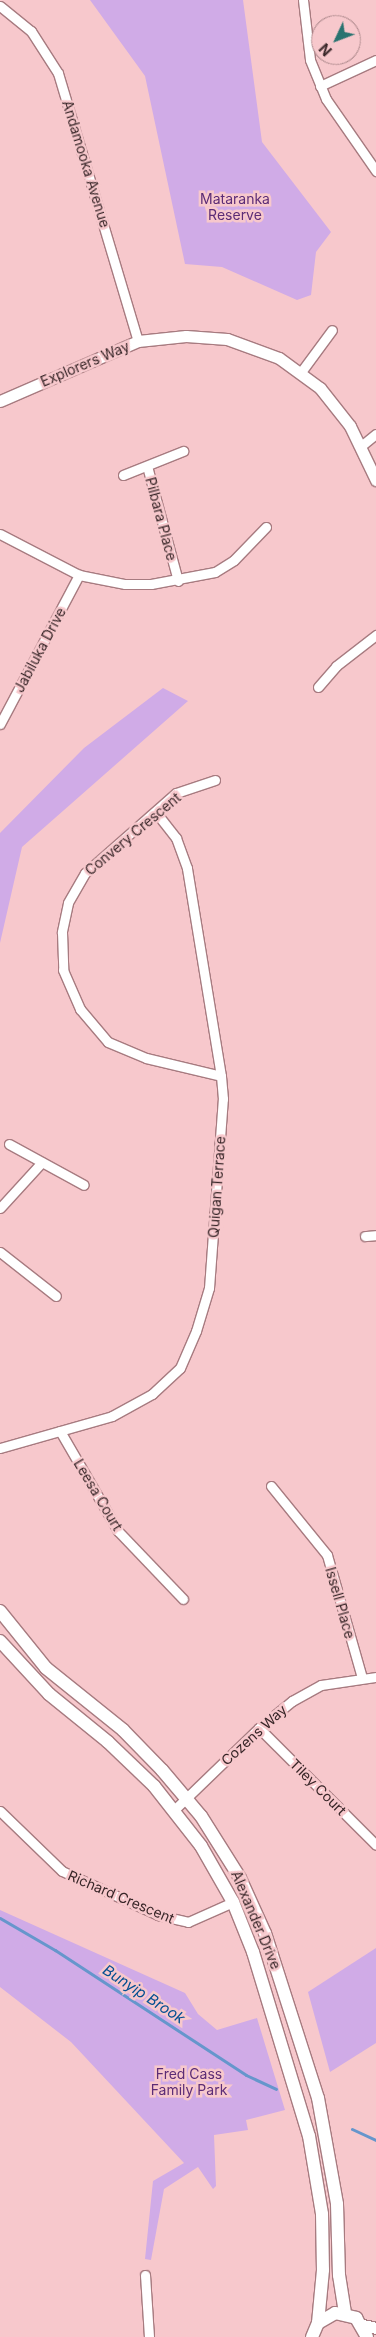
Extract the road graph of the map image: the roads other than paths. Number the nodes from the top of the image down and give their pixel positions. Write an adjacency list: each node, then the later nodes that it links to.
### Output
1 (304, 0): 4 (street)
2 (0, 6): 7 (street, Andamooka Avenue)
3 (376, 60): 4 (street)
4 (320, 86): 5 (street)
5 (376, 171)
6 (332, 330): 8 (street)
7 (138, 341): 8 (street, Explorers Way); 9 (street, Explorers Way)
8 (301, 372): 11 (street, Explorers Way)
9 (0, 401)
10 (376, 434): 11 (street)
11 (361, 446): 15 (street, Explorers Way)
12 (183, 451): 13 (street, Pilbara Place)
13 (147, 466): 14 (street); 19 (street, Pilbara Place)
14 (123, 476)
15 (376, 480)
16 (266, 527): 19 (street)
17 (0, 534): 18 (street)
18 (79, 574): 19 (street); 22 (street, Jabiluka Drive)
19 (178, 581)
20 (376, 635): 21 (street)
21 (318, 687)
22 (0, 724)
23 (215, 780): 24 (street, Convery Crescent)
24 (156, 812): 25 (street, Quigan Terrace); 25 (street, Convery Crescent)
25 (221, 1076): 34 (street, Quigan Terrace)
26 (10, 1144): 27 (street)
27 (42, 1162): 28 (street); 29 (street)
28 (84, 1185)
29 (0, 1208)
30 (376, 1235): 31 (street)
31 (365, 1236)
32 (0, 1252): 33 (street)
33 (56, 1296)
34 (60, 1431): 35 (street, Quigan Terrace); 37 (street, Leesa Court)
35 (0, 1448)
36 (271, 1486): 41 (street, Issell Place)
37 (183, 1599)
38 (0, 1611): 43 (main road, Alexander Drive)
39 (0, 1641): 44 (main road, Alexander Drive)
40 (376, 1677): 41 (street, Cozens Way)
41 (362, 1678): 42 (street, Cozens Way)
42 (259, 1728): 43 (street, Cozens Way); 46 (street, Tiley Court)
43 (187, 1798): 44 (street, Cozens Way); 49 (main road, Alexander Drive)
44 (174, 1810): 47 (main road, Alexander Drive)
45 (0, 1811): 47 (street, Richard Crescent)
46 (376, 1845)
47 (233, 1902): 50 (main road, Alexander Drive)
48 (145, 2275): 53 (street)
49 (345, 2313): 50 (main road); 52 (main road)
50 (318, 2323): 54 (main road, Alexander Drive)
51 (376, 2328): 52 (street)
52 (365, 2331)
53 (148, 2337)
54 (312, 2337)

